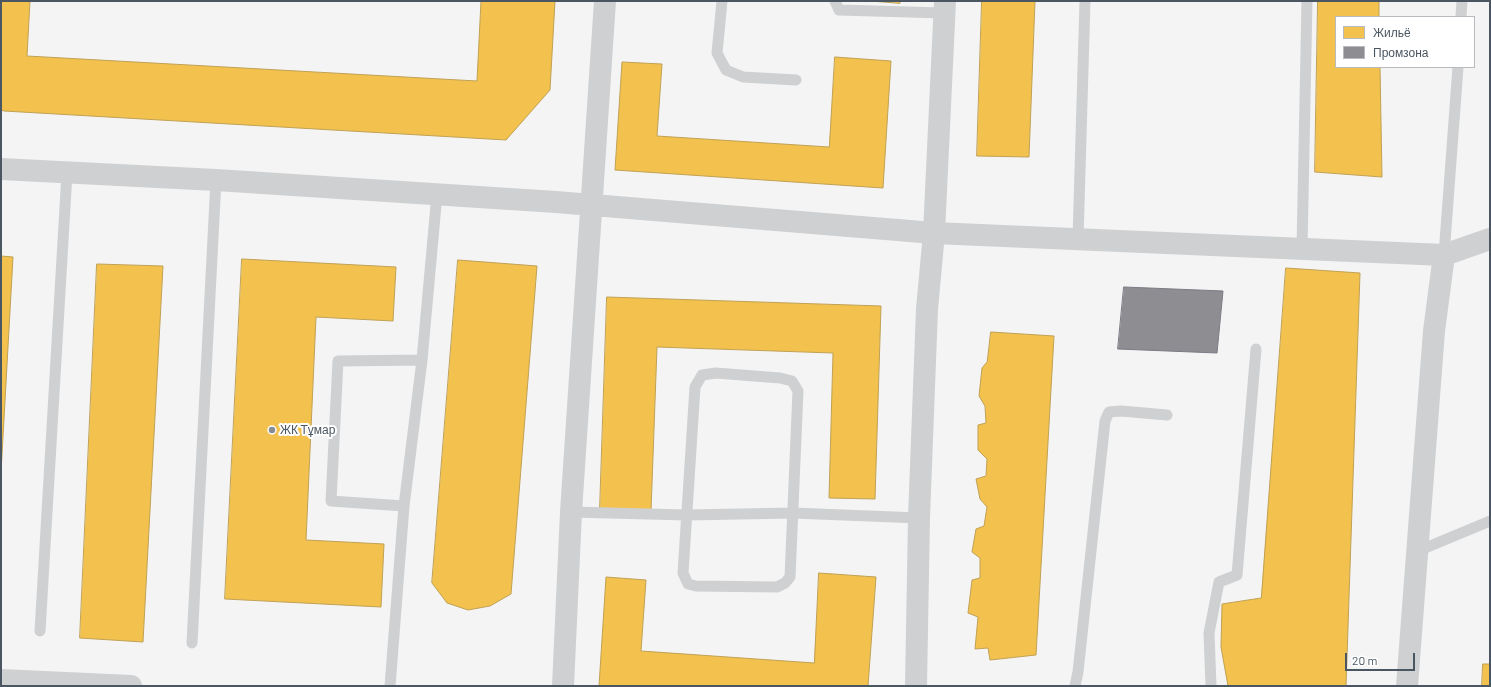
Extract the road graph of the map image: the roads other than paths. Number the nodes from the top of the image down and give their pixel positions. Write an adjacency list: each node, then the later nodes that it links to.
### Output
1 (604, 1): 15 (street)
2 (722, 1): 10 (lane)
3 (835, 1): 7 (lane)
4 (1085, 1): 17 (lane)
5 (1308, 1): 19 (lane)
6 (1462, 1): 8 (lane)
7 (945, 7): 16 (street)
8 (1461, 16)
9 (1458, 68): 20 (lane)
10 (796, 80)
11 (1, 169): 12 (street)
12 (67, 173): 13 (street); 31 (lane)
13 (216, 180): 14 (street); 32 (lane)
14 (437, 194): 15 (street); 22 (lane)
15 (590, 205): 16 (street); 25 (street)
16 (934, 233): 17 (street); 28 (street)
17 (1078, 239): 19 (street)
18 (1490, 239): 20 (street)
19 (1302, 248): 20 (street)
20 (1444, 255): 30 (street)
21 (1256, 349): 39 (lane)
22 (422, 360): 24 (lane); 24 (lane)
23 (1167, 415): 38 (lane)
24 (404, 506): 35 (lane)
25 (571, 512): 27 (lane); 36 (street)
26 (793, 513): 27 (lane); 27 (lane); 27 (lane); 28 (lane)
27 (687, 516)
28 (919, 518): 37 (street)
29 (1490, 521): 30 (lane)
30 (1418, 550): 40 (street)
31 (40, 631)
32 (192, 643)
33 (1, 680): 34 (street)
34 (131, 686)
35 (390, 686)
36 (563, 686)
37 (916, 686)
38 (1075, 686)
39 (1212, 686)
40 (1408, 686)

